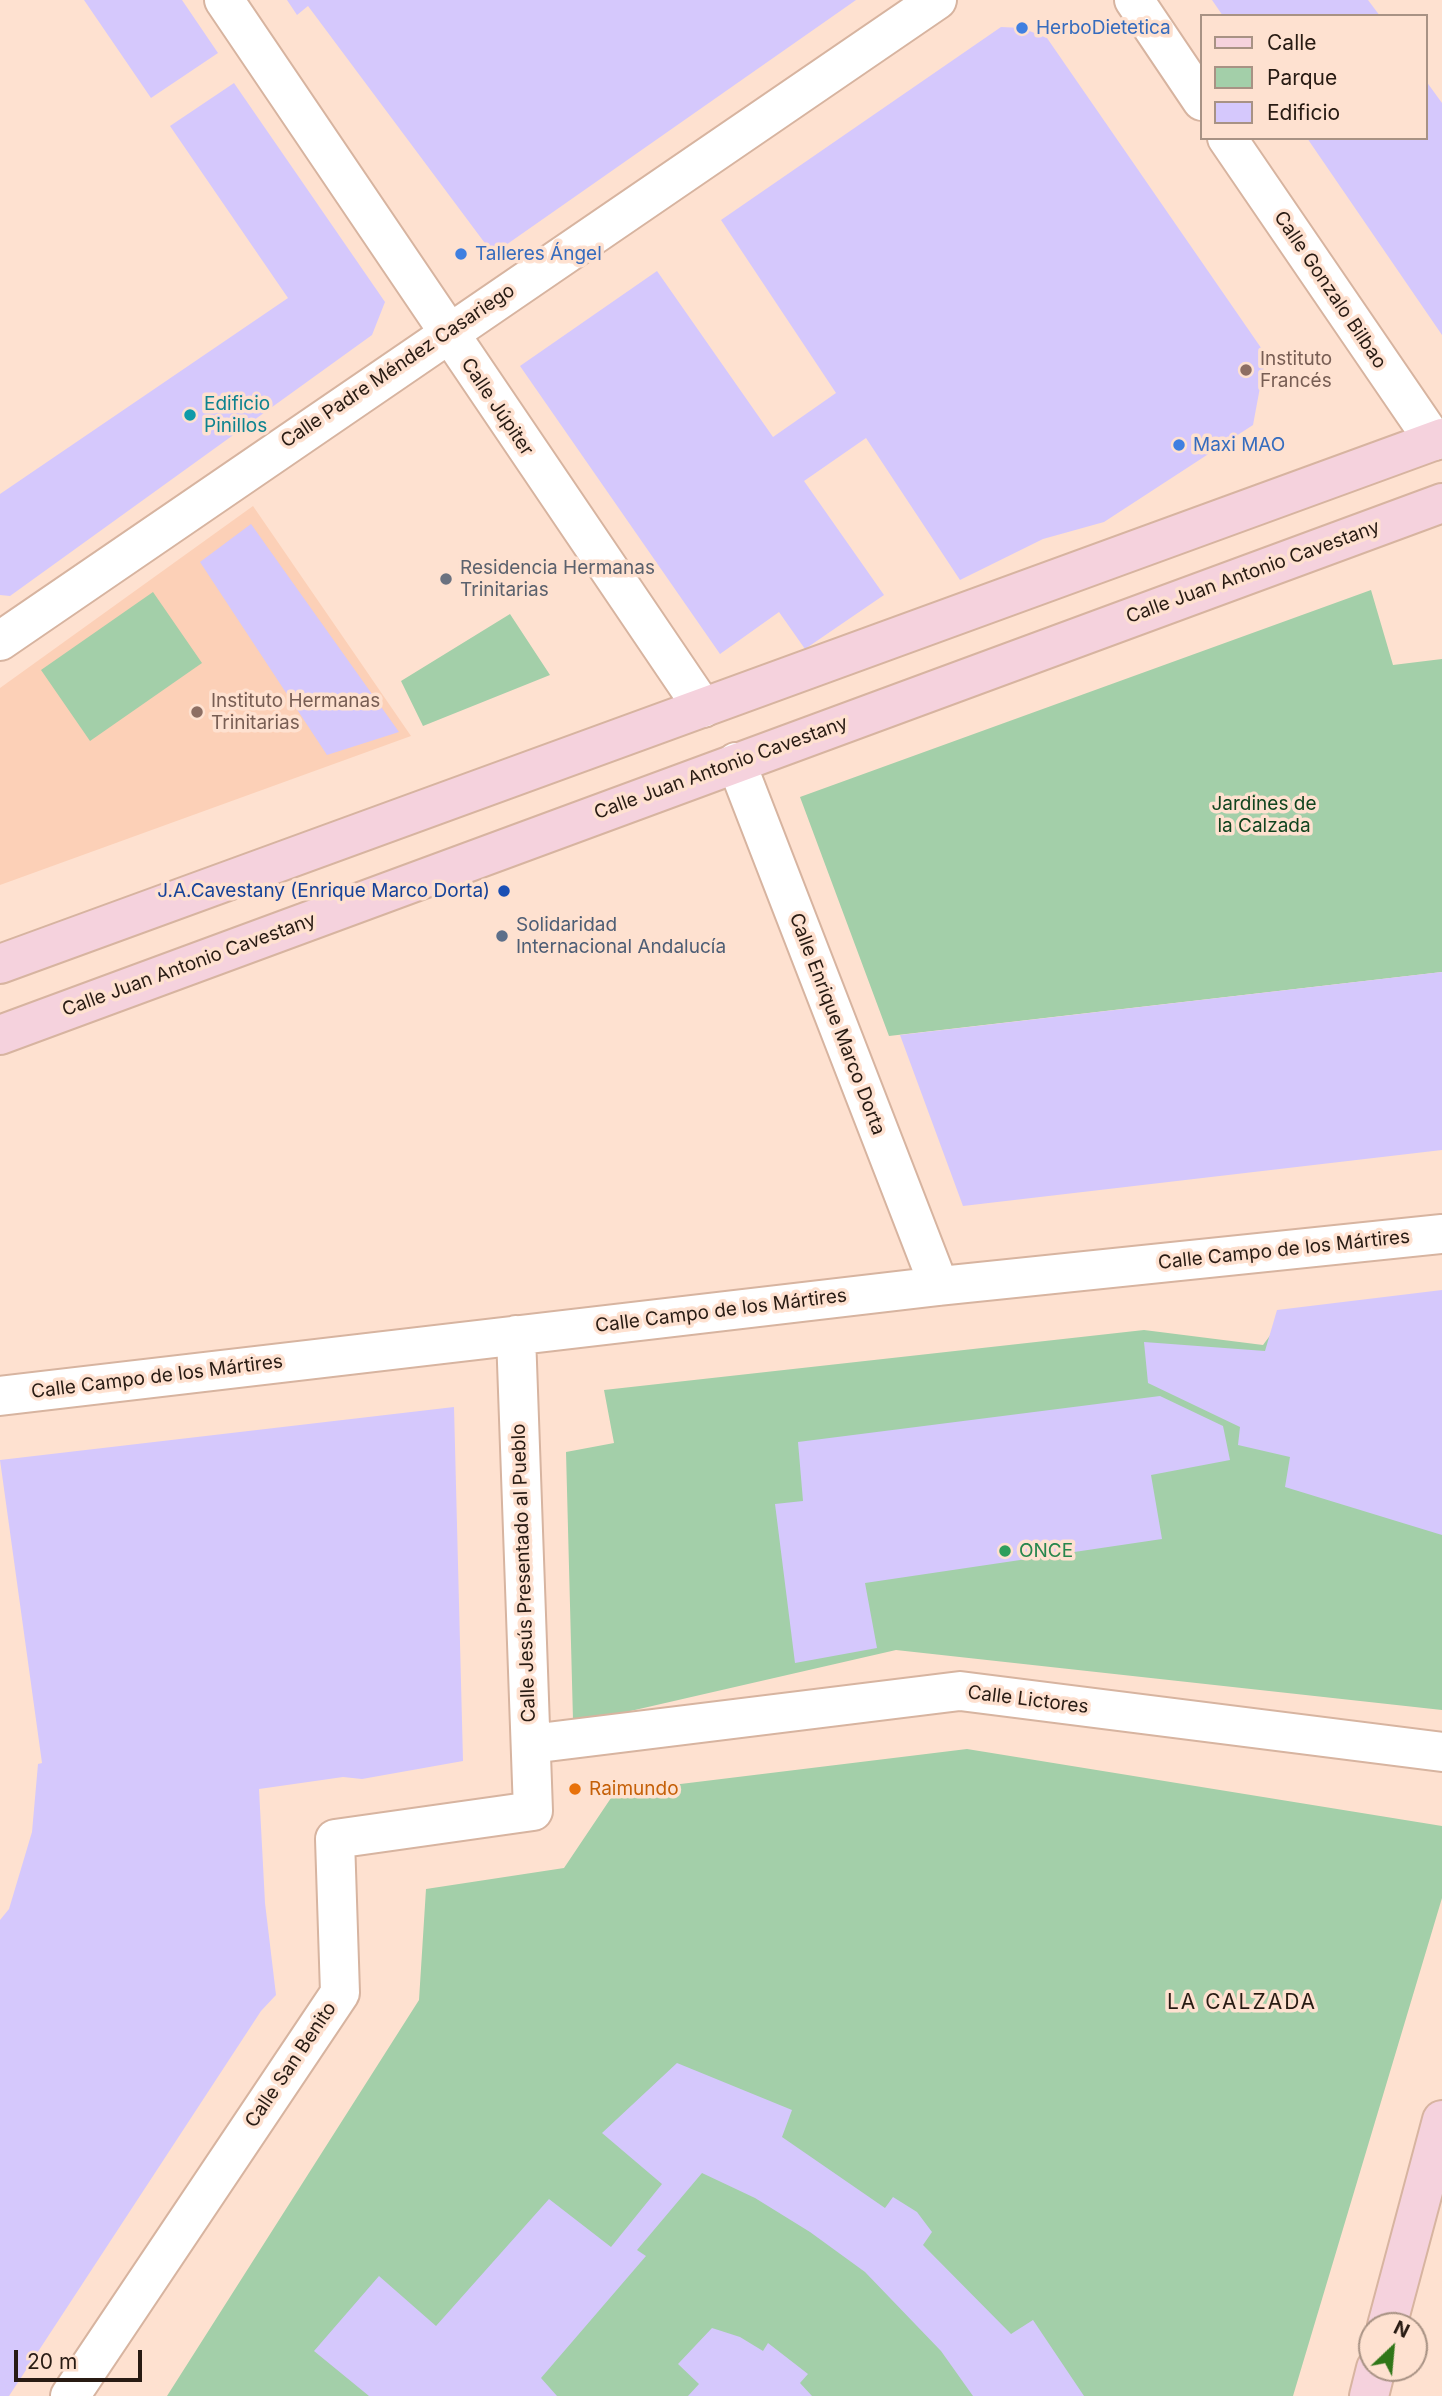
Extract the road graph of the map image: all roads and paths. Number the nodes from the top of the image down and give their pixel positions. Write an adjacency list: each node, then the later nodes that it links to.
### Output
1 (224, 0): 6 (street, Calle Júpiter)
2 (937, 0): 6 (street, Calle Padre Méndez Casariego)
3 (1134, 0): 4 (street)
4 (1200, 98)
5 (1228, 140): 7 (street, Calle Gonzalo Bilbao)
6 (447, 333): 9 (street, Calle Padre Méndez Casariego); 10 (street, Calle Júpiter)
7 (1438, 440): 10 (main road)
8 (1442, 503): 11 (main road, Calle Juan Antonio Cavestany)
9 (0, 640)
10 (703, 708): 12 (main road)
11 (736, 762): 13 (main road, Calle Juan Antonio Cavestany); 15 (street, Calle Enrique Marco Dorta)
12 (0, 964)
13 (0, 1035)
14 (1442, 1234): 15 (street, Calle Campo de los Mártires)
15 (939, 1286): 16 (street, Calle Campo de los Mártires)
16 (516, 1335): 17 (street, Calle Campo de los Mártires); 18 (street, Calle Jesús Presentado al Pueblo)
17 (0, 1396)
18 (531, 1744): 19 (street, Calle Lictores); 20 (street, Calle Jesús Presentado al Pueblo)
19 (1442, 1752)
20 (533, 1811): 23 (street, Calle San Benito)
21 (1442, 2120): 22 (main road)
22 (1391, 2312)
23 (70, 2396)

